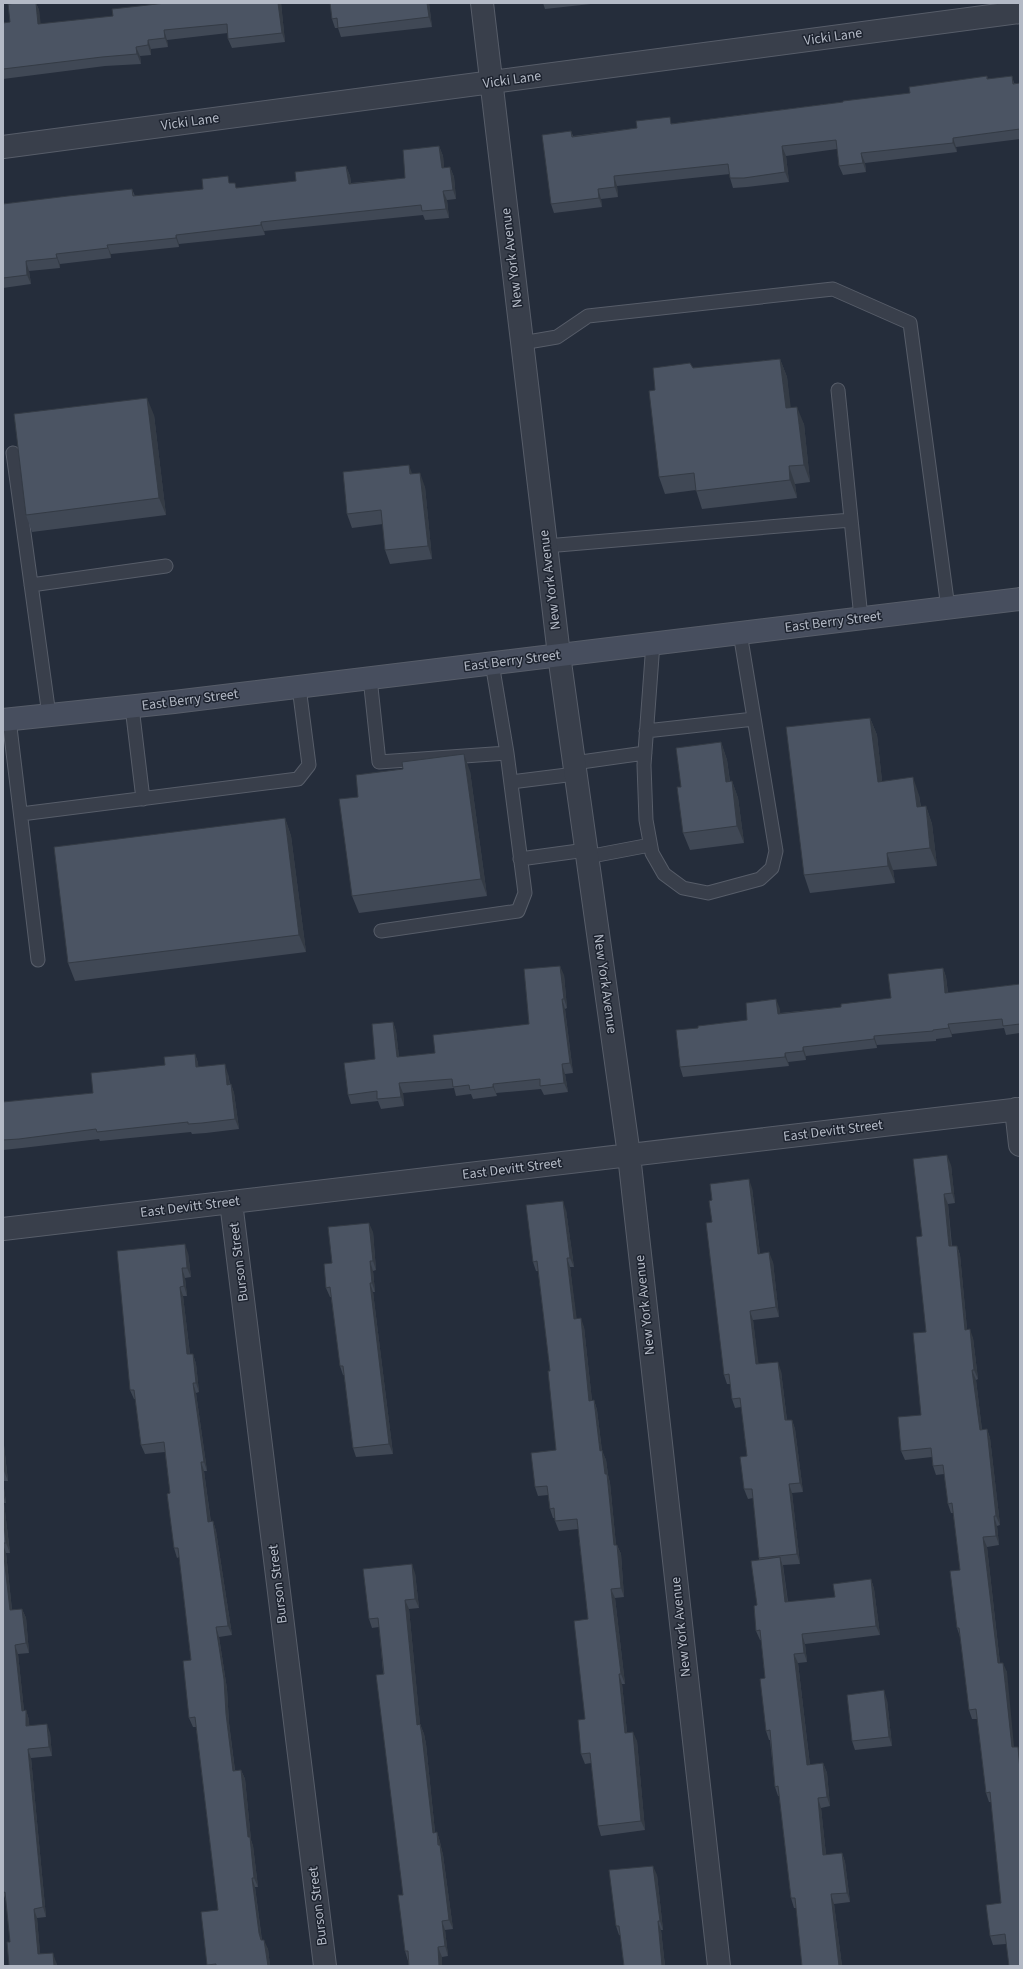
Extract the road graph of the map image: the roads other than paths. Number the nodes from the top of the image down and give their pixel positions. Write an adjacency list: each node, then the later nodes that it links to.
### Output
1 (482, 3): 3 (street, New York Avenue)
2 (1020, 12): 3 (street, Vicki Lane)
3 (491, 83): 4 (street, Vicki Lane); 5 (street, New York Avenue)
4 (3, 147)
5 (522, 343): 9 (street, New York Avenue); 13 (lane)
6 (838, 390): 8 (lane)
7 (13, 453): 11 (lane)
8 (851, 520): 9 (lane); 14 (lane)
9 (546, 546): 17 (street, New York Avenue)
10 (166, 566): 11 (lane)
11 (31, 585): 22 (lane)
12 (1020, 599): 13 (main road, East Berry Street)
13 (948, 608): 14 (main road, East Berry Street)
14 (861, 618): 15 (main road, East Berry Street)
15 (740, 633): 16 (main road, East Berry Street); 23 (lane)
16 (653, 643): 17 (main road, East Berry Street); 25 (lane)
17 (559, 655): 18 (main road, East Berry Street); 28 (street, New York Avenue)
18 (492, 663): 19 (main road, East Berry Street); 26 (lane)
19 (370, 678): 20 (main road, East Berry Street); 26 (lane)
20 (299, 687): 21 (main road, East Berry Street); 30 (lane)
21 (132, 707): 22 (main road, East Berry Street); 30 (lane)
22 (49, 715): 24 (main road, East Berry Street)
23 (754, 718): 25 (lane); 32 (lane)
24 (6, 720): 31 (lane)
25 (646, 731): 27 (lane)
26 (506, 753): 29 (lane)
27 (645, 754): 28 (lane); 32 (lane)
28 (575, 768): 29 (lane); 33 (street, New York Avenue)
29 (510, 782): 34 (lane)
30 (143, 799): 31 (lane)
31 (20, 814): 36 (lane)
32 (650, 845): 33 (lane)
33 (587, 854): 34 (lane); 39 (street, New York Avenue)
34 (520, 859): 35 (lane)
35 (381, 931)
36 (38, 960)
37 (1018, 1109): 38 (street); 39 (street, East Devitt Street)
38 (1020, 1145)
39 (629, 1155): 40 (street, East Devitt Street); 43 (street, New York Avenue)
40 (232, 1202): 41 (street, East Devitt Street); 42 (street, Burson Street)
41 (3, 1229)
42 (325, 1966)
43 (719, 1966)

